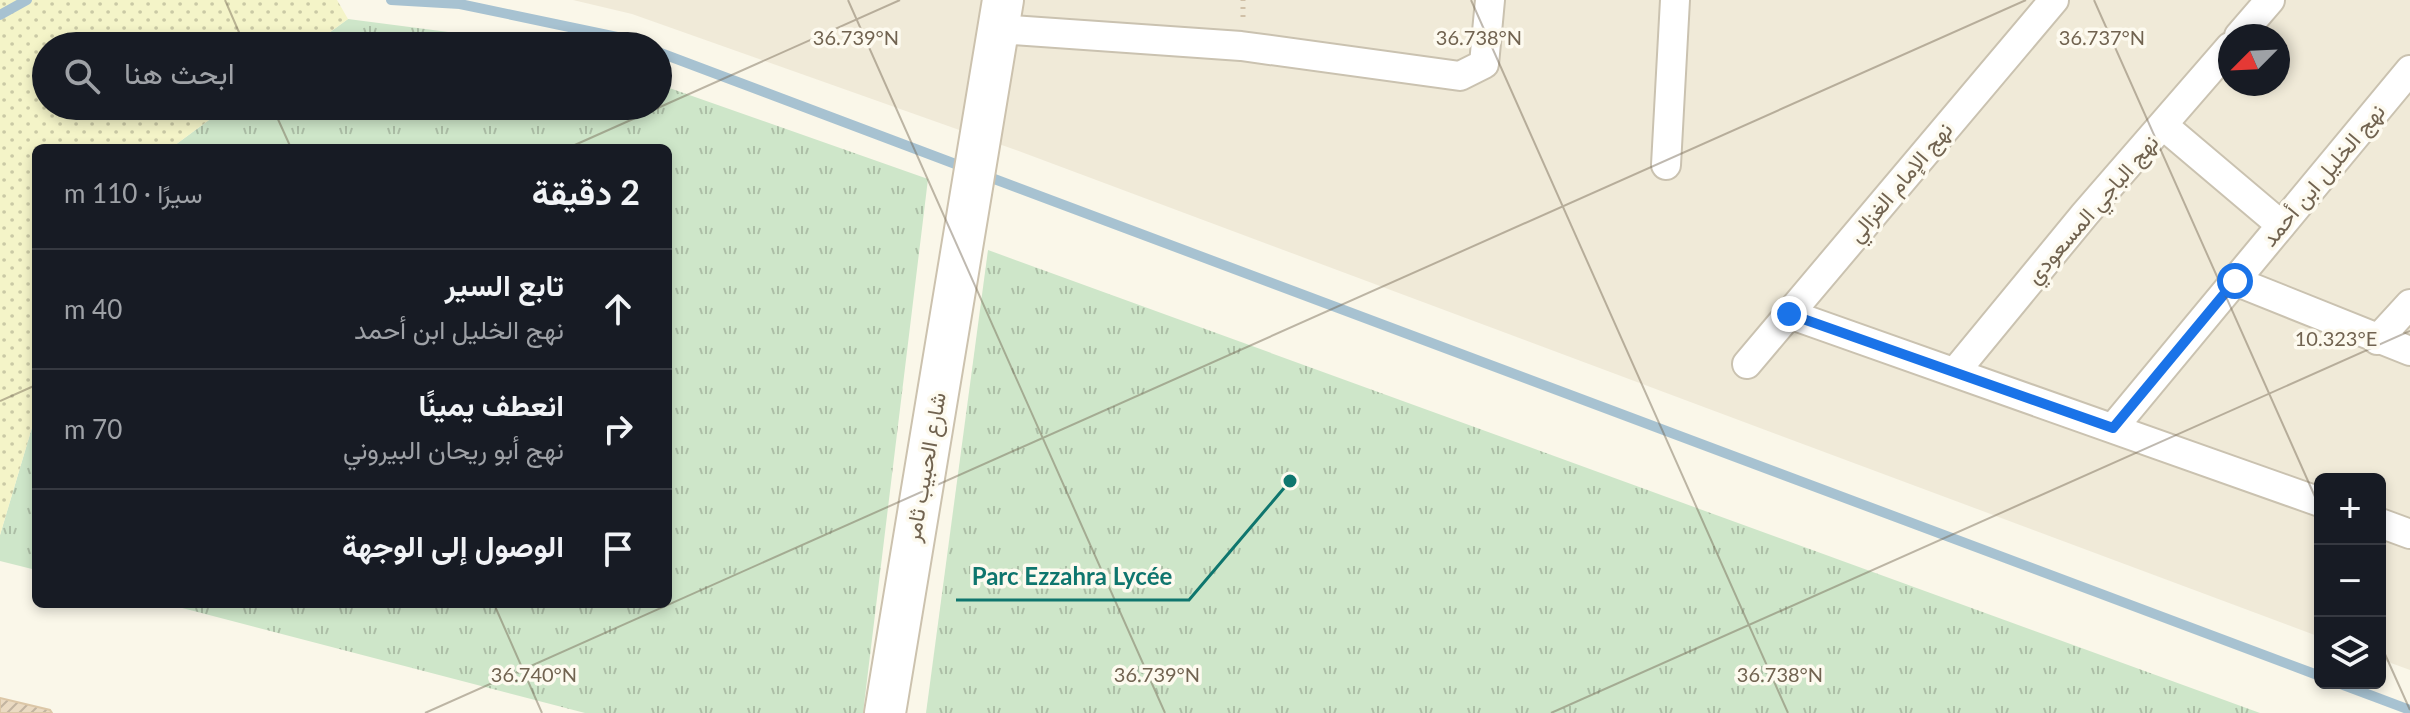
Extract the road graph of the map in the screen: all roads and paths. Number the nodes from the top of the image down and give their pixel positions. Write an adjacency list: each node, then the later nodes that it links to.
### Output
1 (1490, 0): 5 (street)
2 (1675, 0): 10 (street)
3 (2054, 0): 14 (street, نهج الإمام الغزالي)
4 (2270, 0): 6 (street)
5 (1000, 14): 23 (street, شارع الحبيب ثامر)
6 (2249, 24)
7 (2218, 61): 9 (street, نهج الباجي المسعودي)
8 (2410, 70): 11 (street, نهج الخليل ابن أحمد)
9 (2164, 126): 11 (street); 18 (street, نهج الباجي المسعودي)
10 (1666, 165)
11 (2281, 225): 12 (street, نهج الخليل ابن أحمد)
12 (2235, 281): 15 (street); 19 (street, نهج الخليل ابن أحمد)
13 (2410, 304): 15 (street)
14 (1789, 314): 17 (street, نهج الإمام الغزالي); 18 (street)
15 (2377, 340): 16 (street)
16 (2410, 351)
17 (1747, 364)
18 (1955, 372): 19 (street)
19 (2113, 428): 20 (street)
20 (2314, 500)
21 (2386, 525): 22 (street)
22 (2410, 534)
23 (885, 713)

